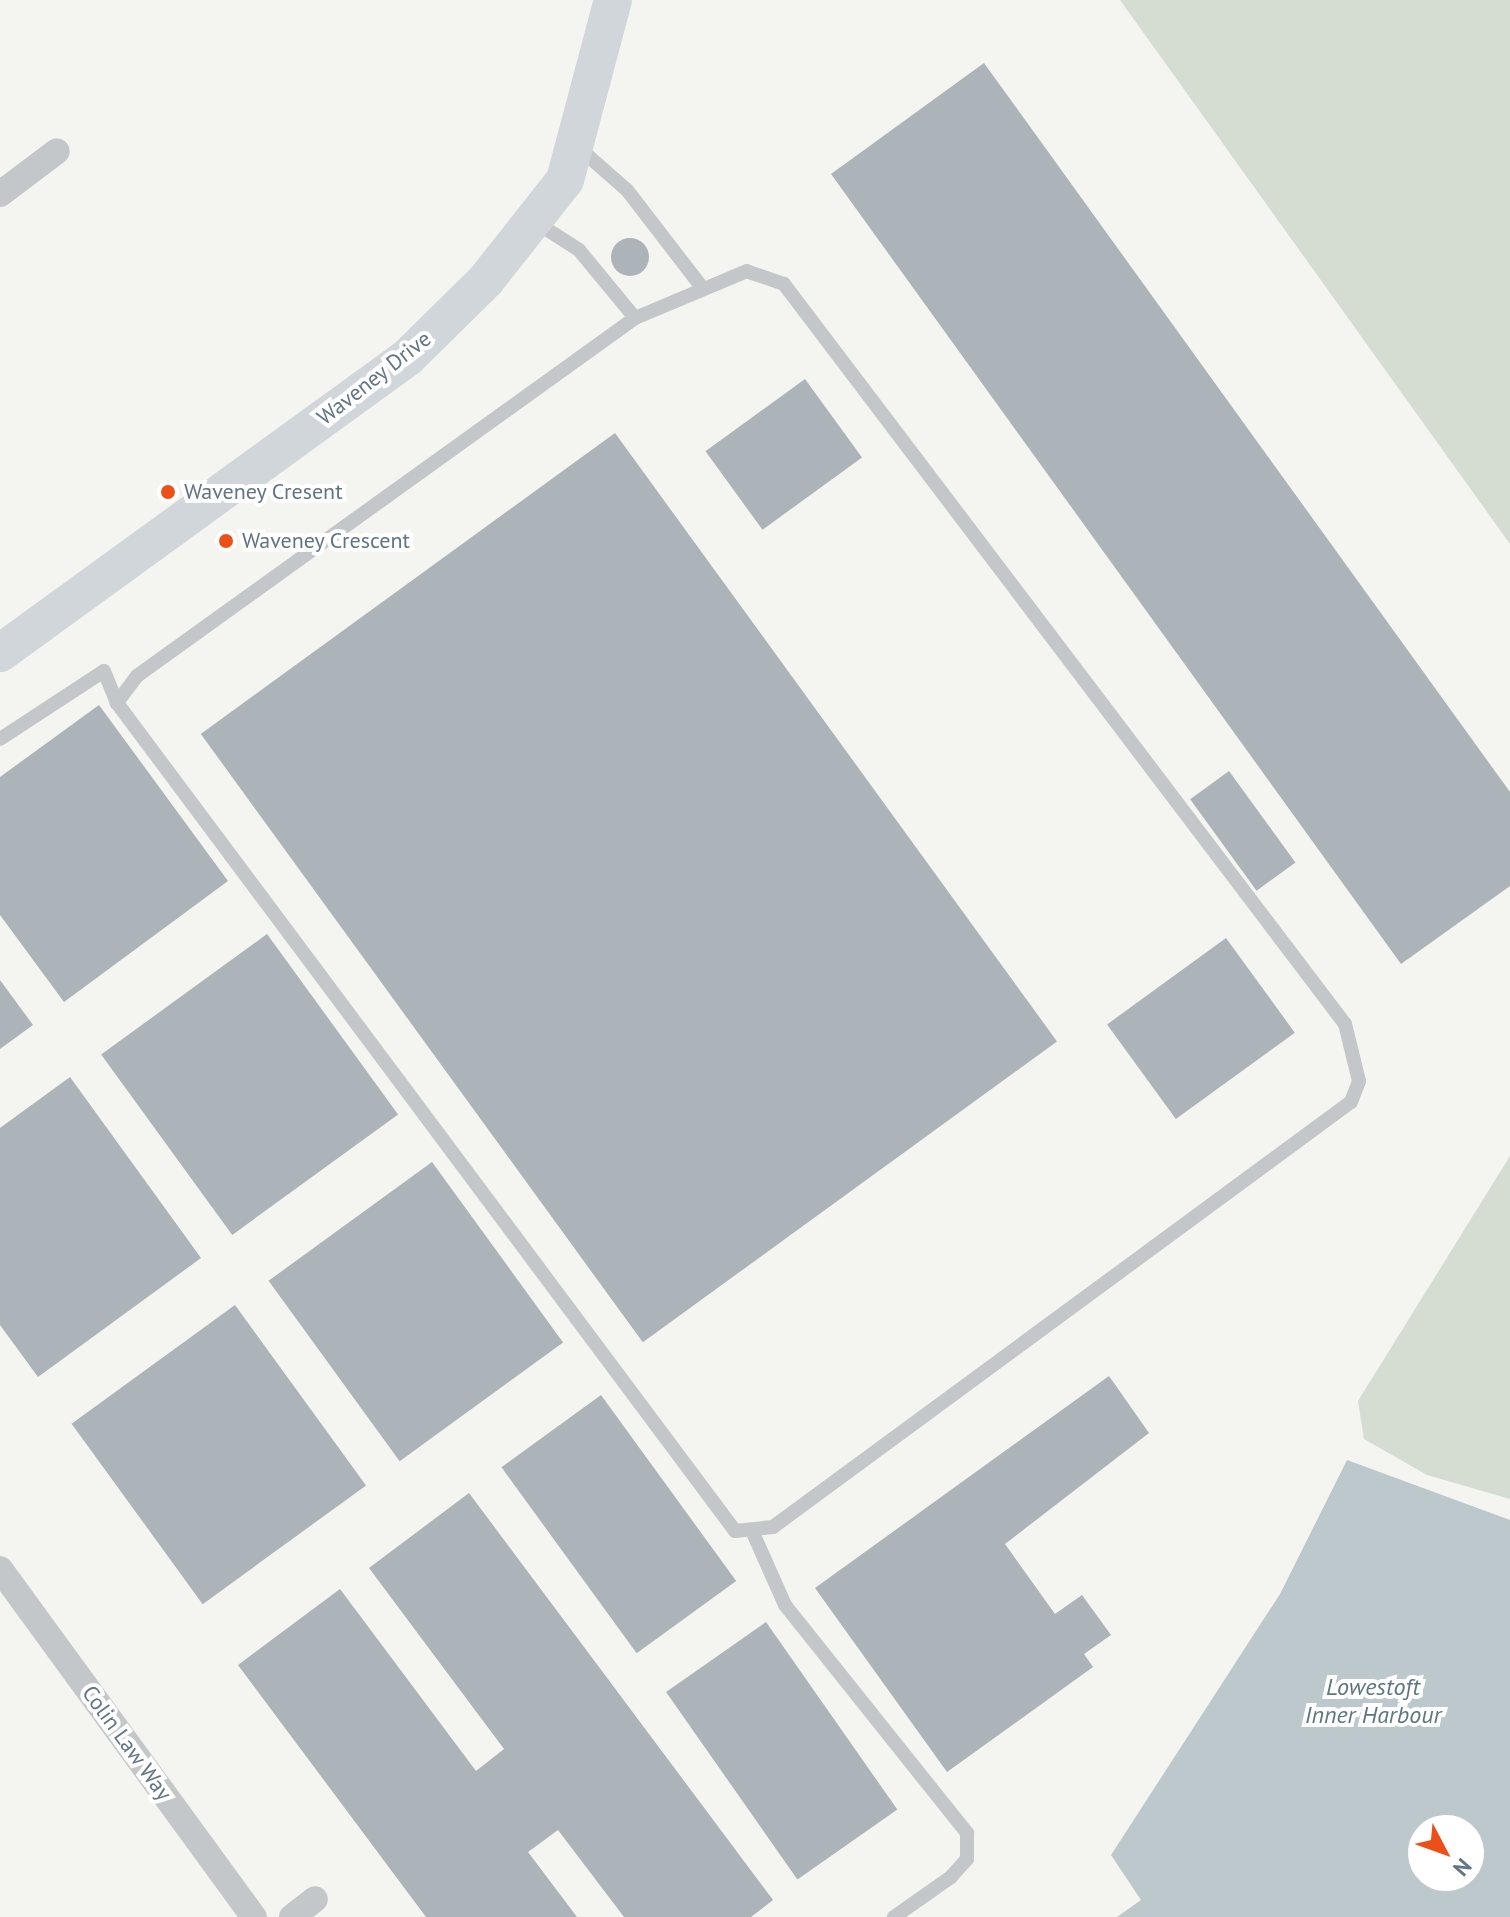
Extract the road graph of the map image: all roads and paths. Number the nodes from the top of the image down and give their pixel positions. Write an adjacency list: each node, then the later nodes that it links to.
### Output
1 (613, 0): 2 (main road, Waveney Drive)
2 (577, 146): 5 (main road, Waveney Drive); 6 (lane)
3 (57, 151): 4 (street)
4 (0, 194)
5 (537, 223): 7 (lane); 8 (main road, Waveney Drive)
6 (701, 286): 7 (lane); 11 (lane)
7 (635, 318): 9 (lane)
8 (0, 653)
9 (117, 703): 10 (lane); 11 (lane)
10 (0, 739)
11 (753, 1533): 16 (lane)
12 (0, 1569): 14 (street, Colin Law Way)
13 (315, 1899): 15 (street)
14 (254, 1917)
15 (292, 1917)
16 (894, 1917)

